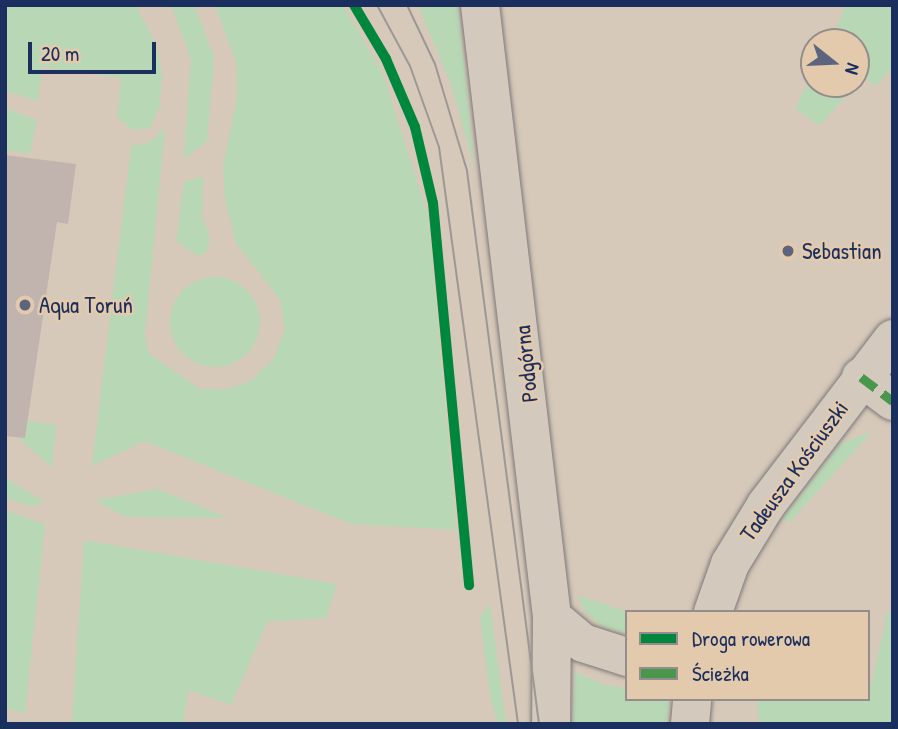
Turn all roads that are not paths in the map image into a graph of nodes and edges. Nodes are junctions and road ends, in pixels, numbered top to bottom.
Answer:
1 (480, 5) edge
2 (893, 339) edge
3 (861, 377) junction
4 (893, 401) edge
5 (714, 610) edge
6 (552, 617) junction
7 (625, 657) edge
8 (692, 701) edge
9 (551, 724) edge
10 (690, 724) edge

1 - 6 main road, Podgórna
2 - 3 main road, Tadeusza Kościuszki
3 - 4 main road
3 - 5 main road, Tadeusza Kościuszki
6 - 7 main road
6 - 9 main road, Podgórna
8 - 10 main road

